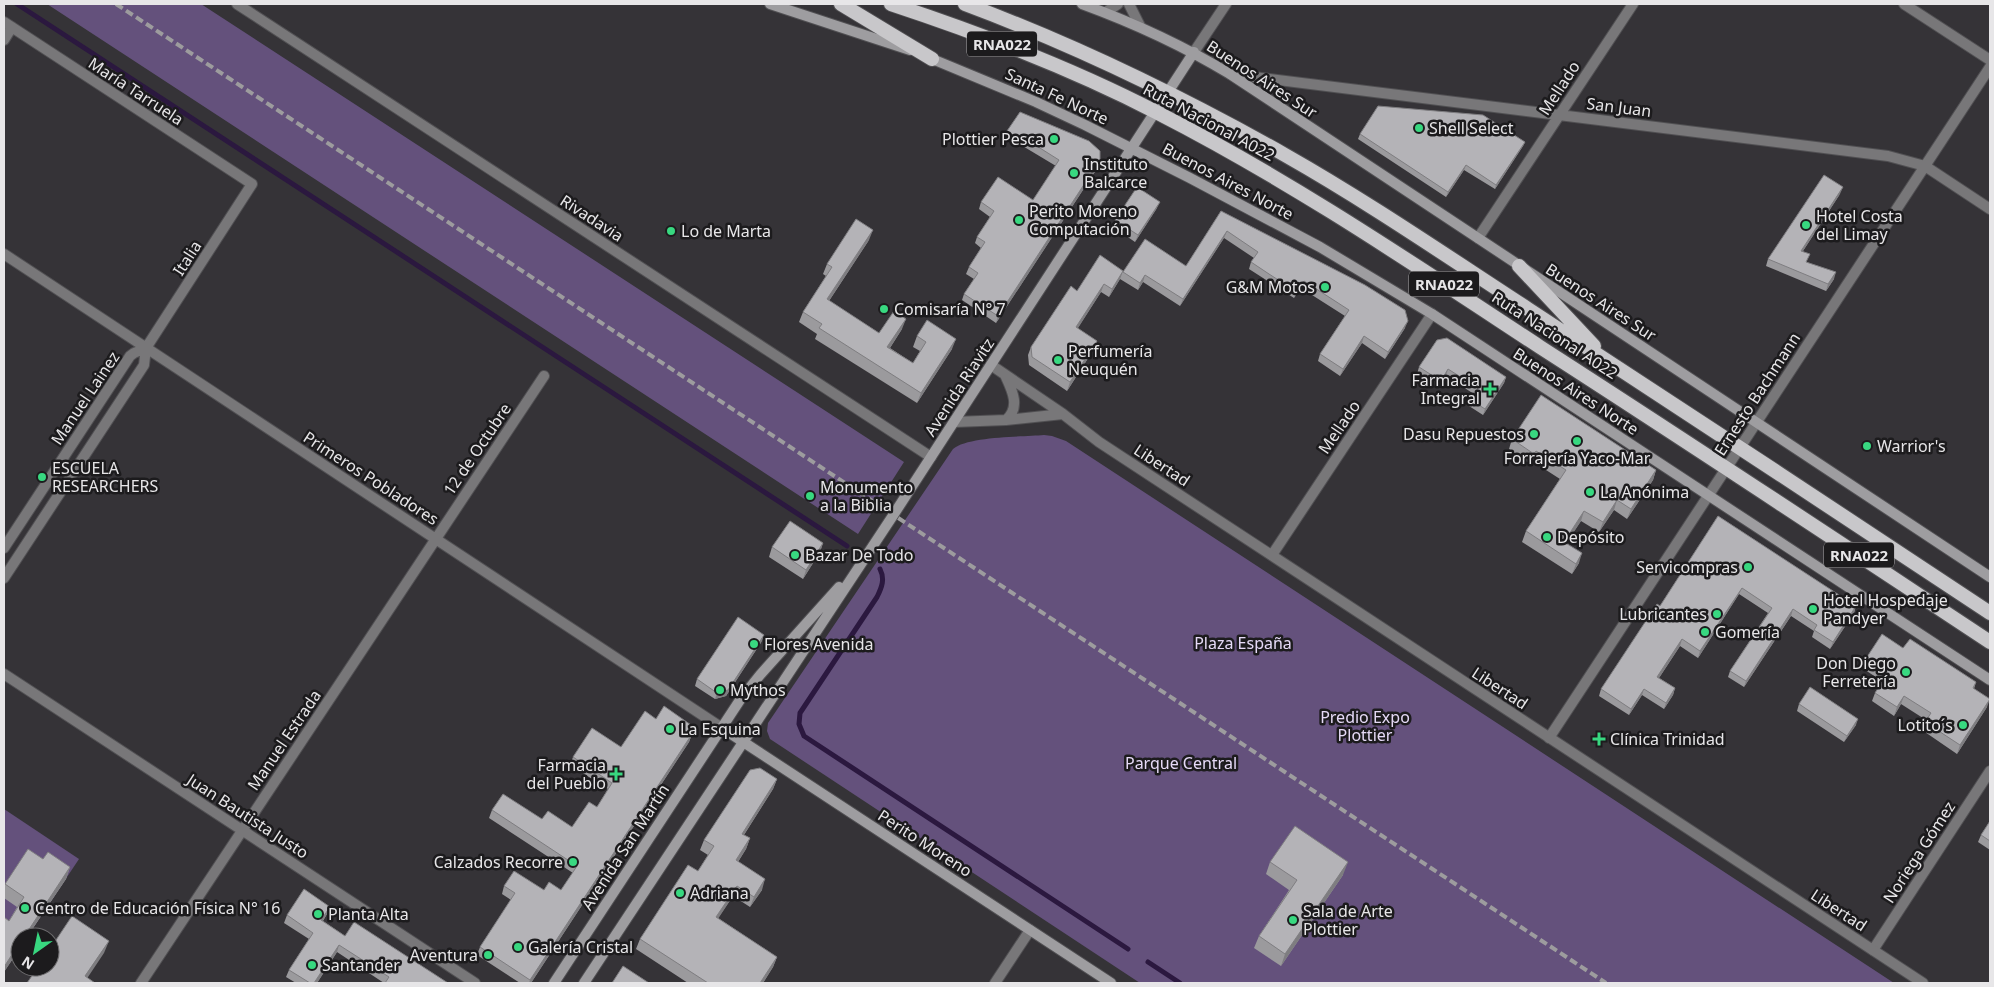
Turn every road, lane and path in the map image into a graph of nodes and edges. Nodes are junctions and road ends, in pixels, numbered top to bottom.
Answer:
1 (237, 4) edge
2 (770, 4) edge
3 (841, 4) edge
4 (891, 4) edge
5 (965, 4) edge
6 (1082, 4) edge
7 (1118, 4) edge
8 (1129, 4) edge
9 (1226, 4) edge
10 (1633, 4) edge
11 (1904, 4) edge
12 (1106, 12) junction
13 (8, 25) edge
14 (1140, 26) junction
15 (4, 40) edge
16 (1194, 52) junction
17 (932, 59) junction
18 (1990, 60) edge
19 (1990, 67) edge
20 (1230, 74) junction
21 (1168, 93) junction
22 (1156, 112) junction
23 (1559, 115) junction
24 (1132, 148) junction
25 (1925, 166) junction
26 (252, 184) joint
27 (1990, 209) edge
28 (1478, 238) junction
29 (4, 254) edge
30 (1520, 266) junction
31 (1432, 314) junction
32 (146, 348) junction
33 (1610, 362) junction
34 (991, 365) junction
35 (1004, 374) junction
36 (544, 376) dead end
37 (1063, 414) junction
38 (1006, 420) junction
39 (954, 422) junction
40 (1757, 422) junction
41 (1740, 448) junction
42 (931, 457) junction
43 (1727, 468) junction
44 (1709, 496) junction
45 (436, 539) junction
46 (4, 548) edge
47 (1272, 556) junction
48 (863, 560) junction
49 (1990, 577) edge
50 (4, 578) edge
51 (1990, 613) edge
52 (1990, 642) edge
53 (4, 674) edge
54 (1990, 680) edge
55 (722, 728) junction
56 (1549, 738) junction
57 (743, 741) junction
58 (1990, 771) edge
59 (242, 831) junction
60 (1030, 930) junction
61 (1873, 950) junction
62 (141, 983) edge
63 (475, 983) edge
64 (554, 983) edge
65 (584, 983) edge
66 (995, 983) edge
67 (1111, 983) edge
68 (1923, 983) edge

1 - 42 street, Rivadavia
2 - 17 main road, Santa Fe Norte
3 - 17 highway
4 - 22 highway, Ruta Nacional A022 / RNA022
5 - 21 highway, Ruta Nacional A022 / RNA022
6 - 12 main road, Buenos Aires Sur
7 - 12 street
8 - 14 street
9 - 16 street, Avenida Riavitz
10 - 23 street, Mellado
11 - 18 street
12 - 14 main road, Buenos Aires Sur
13 - 15 street
13 - 26 street, María Tarruela
14 - 16 main road, Buenos Aires Sur
16 - 20 main road, Buenos Aires Sur
16 - 21 main road, Avenida Riavitz
17 - 24 main road, Santa Fe Norte
19 - 25 street, Ernesto Bachmann
20 - 23 street, San Juan
20 - 28 main road, Buenos Aires Sur
21 - 22 main road, Avenida Riavitz
21 - 33 highway, Ruta Nacional A022 / RNA022
22 - 24 main road, Avenida Riavitz
22 - 43 highway, Ruta Nacional A022 / RNA022
23 - 25 street, San Juan
23 - 28 street, Mellado
24 - 31 main road, Buenos Aires Norte
24 - 34 main road, Avenida Riavitz
25 - 27 street, San Juan
25 - 40 street, Ernesto Bachmann
26 - 32 street, Italia
28 - 30 main road, Buenos Aires Sur
29 - 32 street, Primeros Pobladores
30 - 33 highway
30 - 40 main road, Buenos Aires Sur
31 - 44 main road, Buenos Aires Norte
31 - 47 street, Mellado
32 - 45 street, Primeros Pobladores
32 - 46 street, Manuel Lainez
32 - 50 street, Manuel Lainez
33 - 41 highway, Ruta Nacional A022 / RNA022
34 - 35 street, Libertad
34 - 39 main road, Avenida Riavitz
35 - 37 street, Libertad
35 - 38 street
36 - 45 street, 12 de Octubre
37 - 38 street
37 - 47 street, Libertad
38 - 39 street
39 - 42 main road, Avenida Riavitz
40 - 41 street, Ernesto Bachmann
40 - 49 main road, Buenos Aires Sur
41 - 43 street, Ernesto Bachmann
41 - 51 highway, Ruta Nacional A022 / RNA022
42 - 48 main road, Avenida Riavitz
43 - 44 street, Ernesto Bachmann
43 - 52 highway, Ruta Nacional A022 / RNA022
44 - 54 main road, Buenos Aires Norte
44 - 56 street, Ernesto Bachmann
45 - 55 street, Primeros Pobladores
45 - 59 street, Manuel Estrada
47 - 56 street, Libertad
48 - 55 main road, Avenida Riavitz
48 - 57 main road, Avenida Riavitz
53 - 59 street, Juan Bautista Justo
55 - 57 main road, Perito Moreno
55 - 64 main road, Avenida San Martín
56 - 61 street, Libertad
57 - 60 main road, Perito Moreno
57 - 65 main road
58 - 61 street, Noriega Gómez
59 - 62 street, Manuel Estrada
59 - 63 street, Juan Bautista Justo
60 - 66 street
60 - 67 main road, Perito Moreno
61 - 68 street, Libertad

